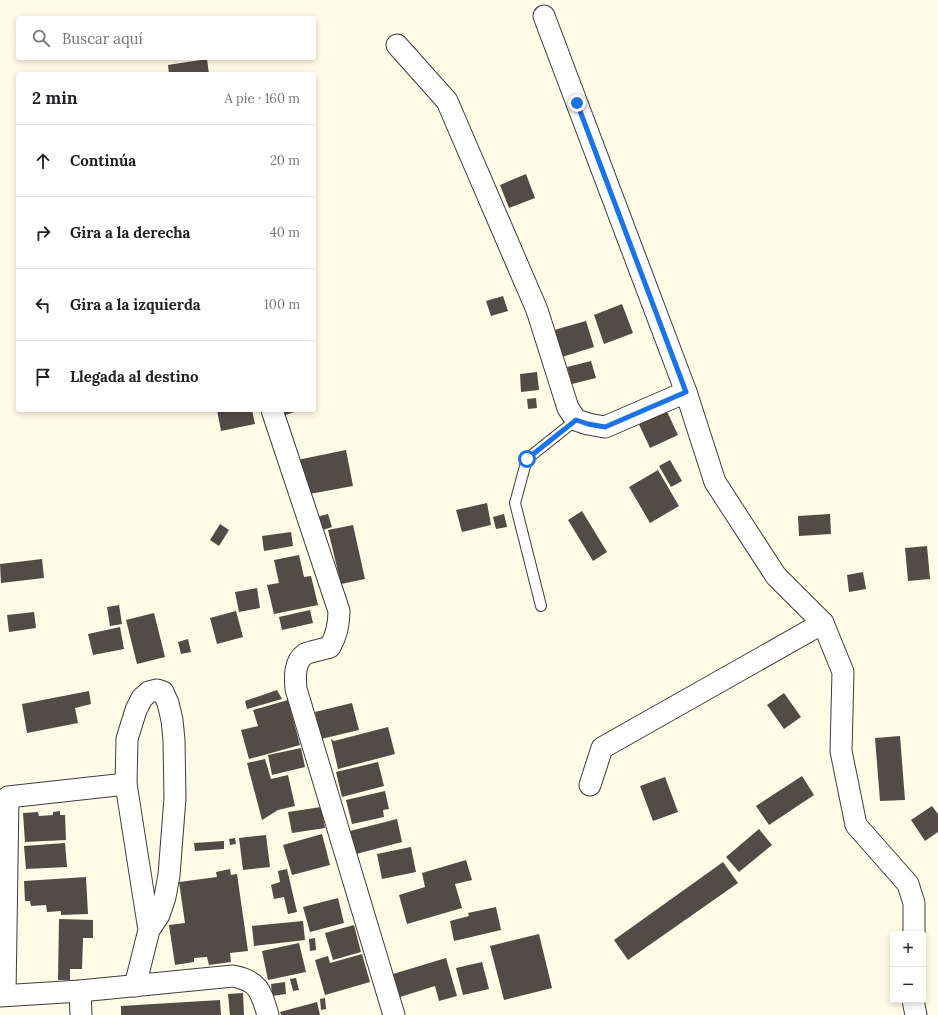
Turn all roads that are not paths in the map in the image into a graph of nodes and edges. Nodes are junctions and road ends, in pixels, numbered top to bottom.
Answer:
1 (544, 16) dead end
2 (397, 45) dead end
3 (686, 392) junction
4 (273, 412) edge
5 (576, 420) junction
6 (541, 606) dead end
7 (822, 623) junction
8 (126, 784) junction
9 (590, 785) dead end
10 (149, 930) junction
11 (914, 931) edge
12 (135, 986) junction
13 (80, 991) junction
14 (3, 995) edge
15 (914, 1003) edge
16 (81, 1015) edge
17 (268, 1015) edge
18 (394, 1015) edge
19 (916, 1015) edge

1 - 3 street
2 - 5 street
3 - 5 street
3 - 7 street
4 - 18 street
5 - 6 lane
7 - 9 street
7 - 11 street
8 - 10 street
8 - 10 street
8 - 14 street
10 - 12 street
12 - 13 street
12 - 17 street
13 - 14 street
13 - 16 street
15 - 19 street

